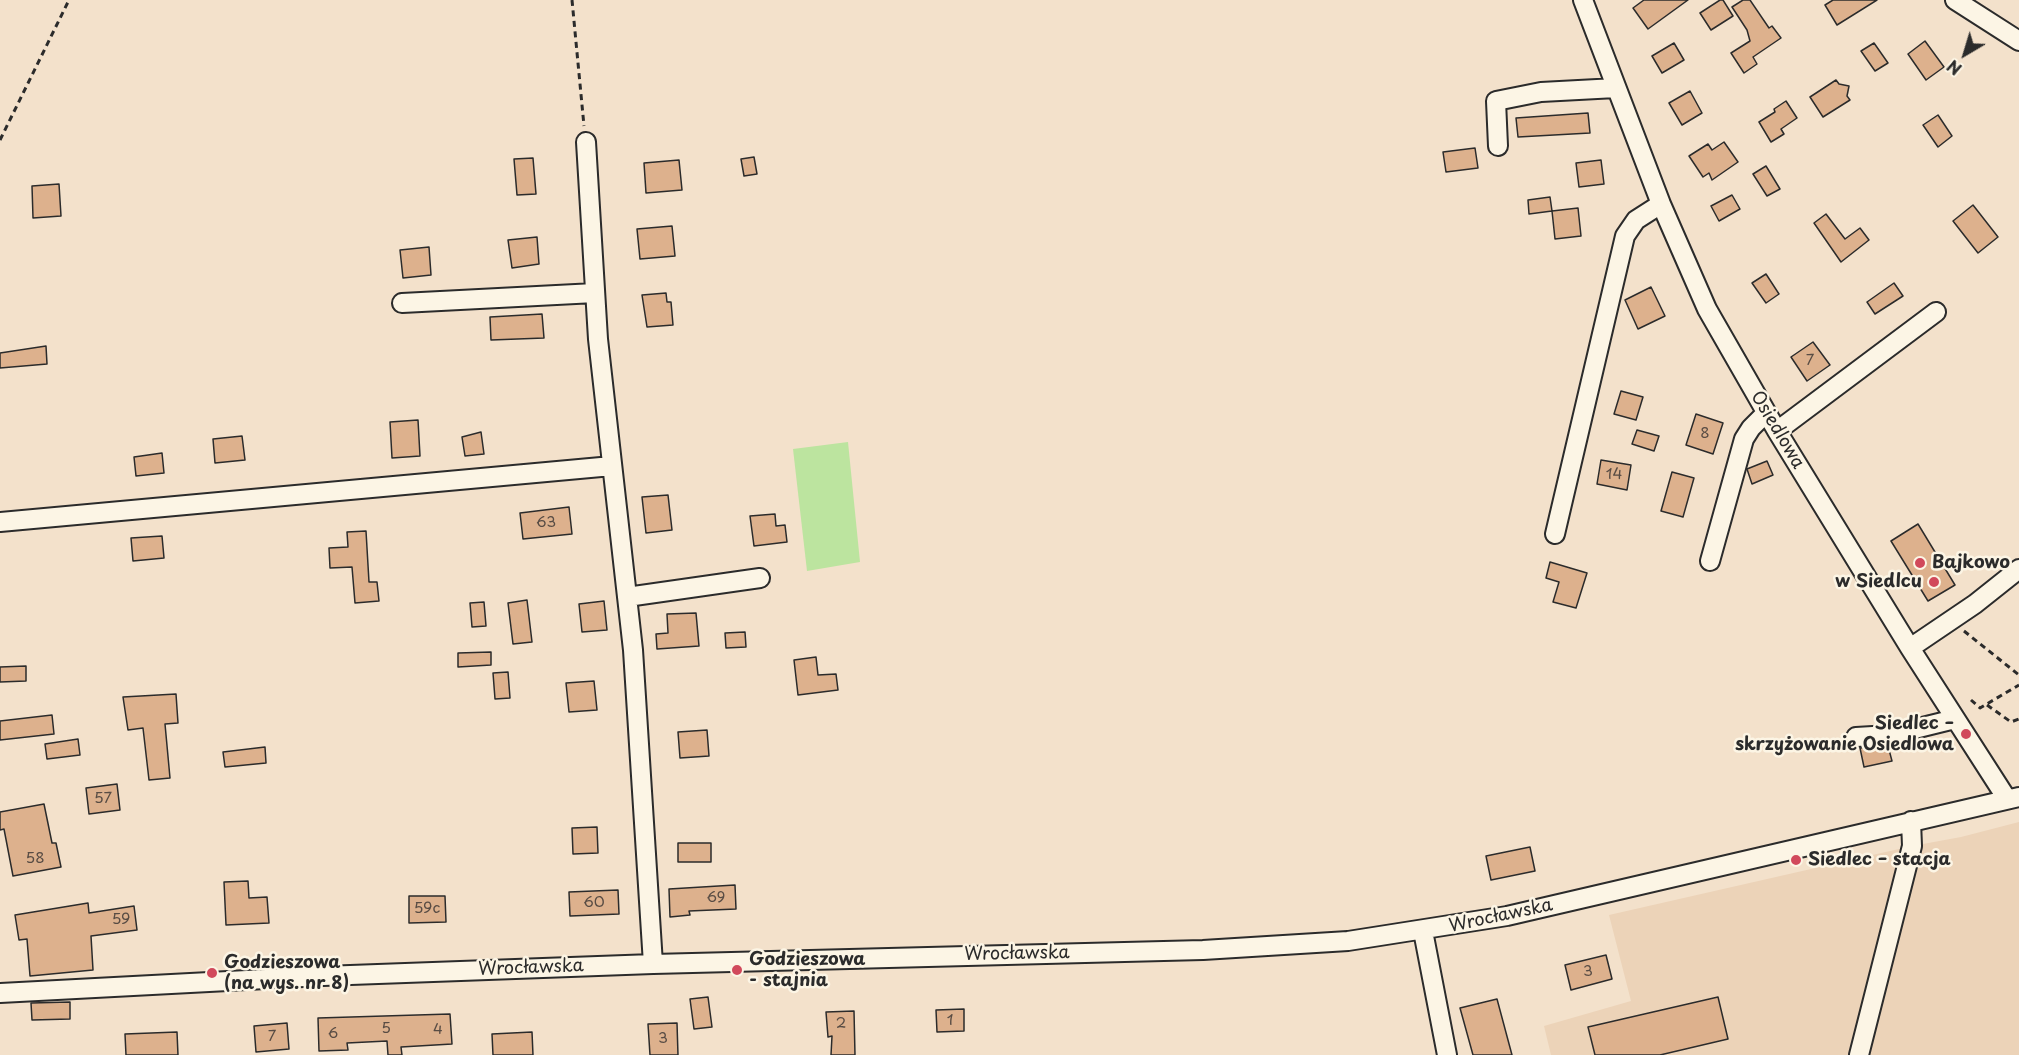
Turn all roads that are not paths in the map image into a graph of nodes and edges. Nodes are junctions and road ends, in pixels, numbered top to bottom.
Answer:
1 (1583, 0) edge
2 (1955, 0) edge
3 (1978, 6) edge
4 (2019, 41) edge
5 (1616, 88) junction
6 (586, 142) road end
7 (1498, 146) dead end
8 (1660, 204) junction
9 (595, 293) junction
10 (402, 303) dead end
11 (1936, 312) dead end
12 (1766, 413) junction
13 (1777, 431) junction
14 (612, 466) junction
15 (0, 522) edge
16 (1555, 534) dead end
17 (1710, 561) dead end
18 (2019, 569) edge
19 (760, 578) dead end
20 (627, 597) junction
21 (1910, 648) junction
22 (1955, 719) junction
23 (1856, 737) dead end
24 (2013, 798) edge
25 (1911, 821) junction
26 (1423, 931) junction
27 (653, 963) junction
28 (0, 993) edge
29 (1447, 1055) edge
30 (1859, 1055) edge

1 - 5 street, Osiedlowa
2 - 3 street
3 - 4 street
5 - 7 street
5 - 8 street, Osiedlowa
6 - 9 street
8 - 12 street, Osiedlowa
8 - 16 street
9 - 10 street
9 - 14 street
11 - 13 street
12 - 13 street, Osiedlowa
12 - 17 street
13 - 21 street, Osiedlowa
14 - 15 street
14 - 20 street
18 - 21 street
19 - 20 street
20 - 27 street
21 - 22 street, Osiedlowa
22 - 23 street
22 - 24 street, Osiedlowa
24 - 25 street, Wrocławska
25 - 26 street, Wrocławska
25 - 30 street
26 - 27 street, Wrocławska
26 - 29 street
27 - 28 street, Wrocławska

